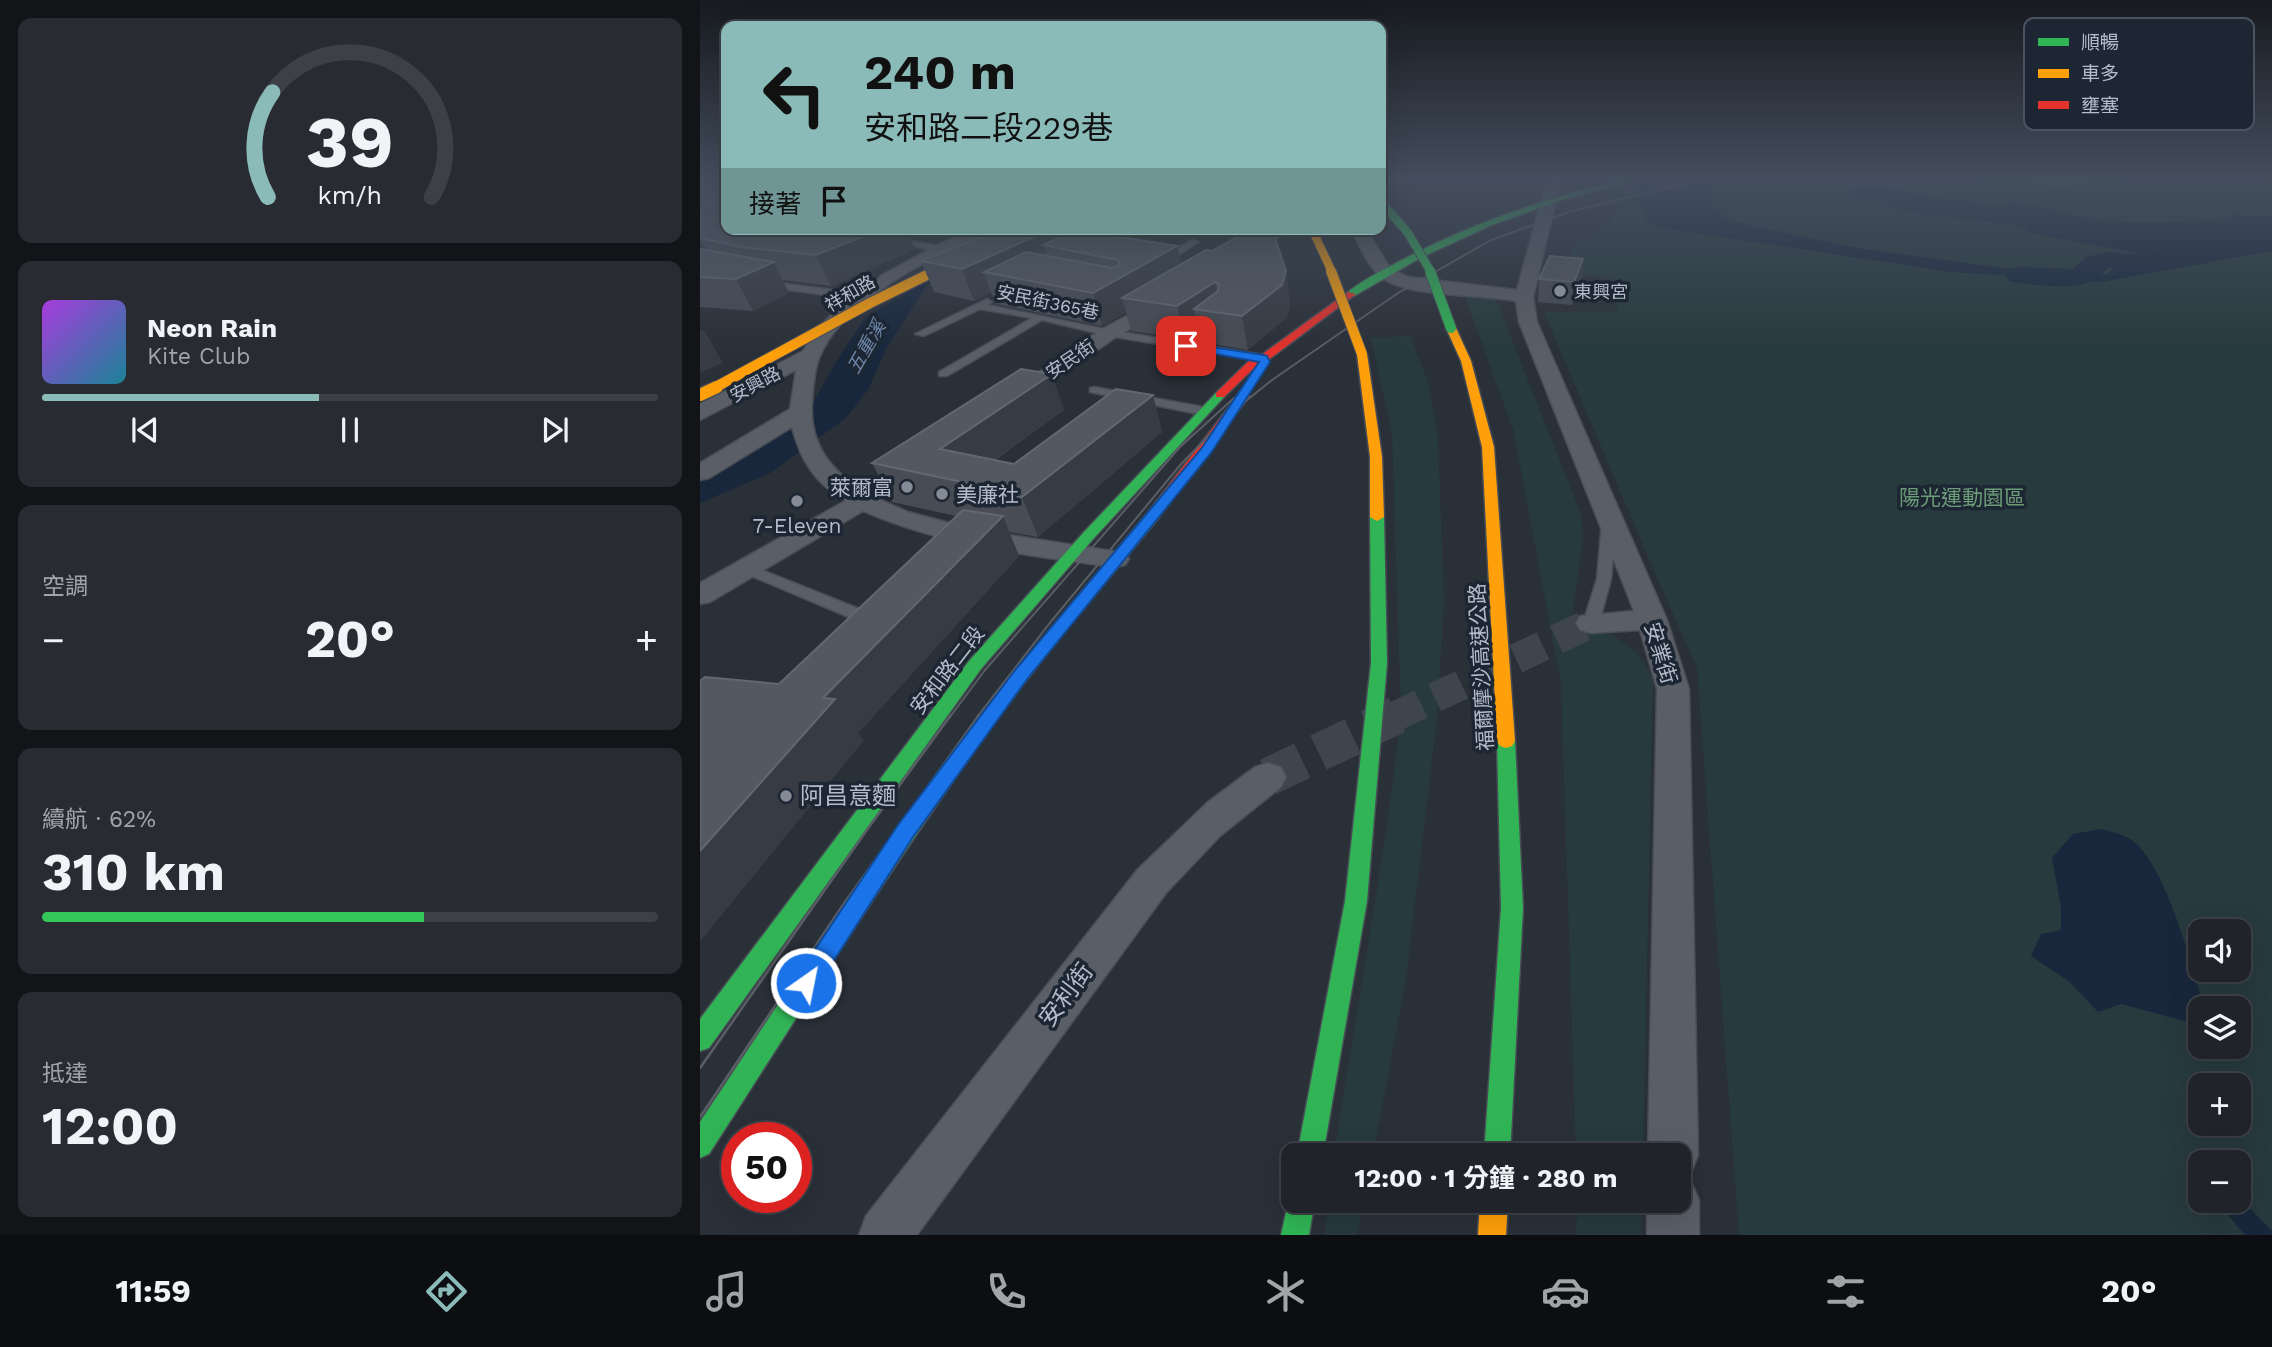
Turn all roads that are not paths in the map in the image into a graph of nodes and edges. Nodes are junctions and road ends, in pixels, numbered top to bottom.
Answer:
1 (888, 237) edge
2 (972, 237) edge
3 (1009, 237) edge
4 (1036, 237) edge
5 (1266, 237) edge
6 (1315, 237) edge
7 (1363, 237) edge
8 (1410, 237) edge
9 (1459, 237) edge
10 (1538, 237) edge
11 (1195, 242) dead end
12 (942, 249) junction
13 (1166, 269) edge
14 (1217, 269) edge
15 (1386, 274) junction
16 (755, 282) edge
17 (1181, 291) edge
18 (1002, 295) edge
19 (863, 297) junction
20 (1524, 297) junction
21 (978, 306) junction
22 (1041, 317) junction
23 (1110, 333) junction
24 (1203, 333) edge
25 (920, 334) dead end
26 (1186, 346) junction
27 (810, 355) junction
28 (1264, 358) junction
29 (943, 374) dead end
30 (700, 383) edge
31 (1094, 390) dead end
32 (700, 395) edge
33 (998, 407) edge
34 (1203, 411) junction
35 (700, 413) edge
36 (800, 416) junction
37 (934, 452) edge
38 (700, 473) edge
39 (863, 501) junction
40 (1609, 519) junction
41 (1073, 553) junction
42 (1115, 559) junction
43 (747, 569) junction
44 (700, 595) edge
45 (1652, 620) junction
46 (1591, 623) joint
47 (886, 627) edge
48 (1268, 776) tunnel mouth
49 (700, 998) edge
50 (729, 1000) junction
51 (793, 1004) junction
52 (700, 1039) edge
53 (1312, 1143) edge
54 (1498, 1143) edge
55 (1673, 1143) edge
56 (700, 1145) edge
57 (1299, 1213) edge
58 (1493, 1213) edge
59 (1673, 1213) edge
60 (885, 1235) edge
61 (1295, 1235) edge
62 (1492, 1235) edge
63 (1673, 1235) edge

1 - 12 lane
2 - 12 street, 安興路
3 - 30 main road, 祥和路
4 - 32 main road, 祥和路, bridge
5 - 14 street
6 - 53 main road, bridge
7 - 15 street
8 - 54 main road, 福爾摩沙高速公路, bridge
9 - 15 main road, 安和路二段
10 - 20 street, 安業街
11 - 13 lane
12 - 19 street, 安興路
15 - 20 street
15 - 28 main road, 安和路二段
16 - 19 lane
17 - 23 street, 安民街
18 - 21 lane
19 - 27 street, 安興路
20 - 40 street, 安業街
21 - 22 lane, 安民街365巷
21 - 25 lane
22 - 23 lane, 安民街365巷
22 - 29 lane
23 - 26 lane, 安民街365巷
23 - 33 street, 安民街
24 - 26 lane
26 - 28 lane, 安民街365巷
27 - 35 street, 安興路
27 - 36 street, 安興路
28 - 34 main road, 安和路二段
28 - 42 main road, 安和路二段
31 - 34 lane
34 - 41 main road, 安和路二段
36 - 38 street
36 - 39 street
37 - 39 street
39 - 41 street
39 - 43 street
40 - 45 street, 安業街
40 - 46 lane
41 - 42 street
41 - 50 main road, 安和路二段
42 - 51 main road, 安和路二段
43 - 44 street
43 - 47 lane
45 - 46 street
45 - 55 street, 安業街
48 - 60 street, 安利街
49 - 50 lane
50 - 51 lane
50 - 52 main road, 安和路二段
51 - 56 main road, 安和路二段
57 - 61 main road
58 - 62 main road
59 - 63 street

